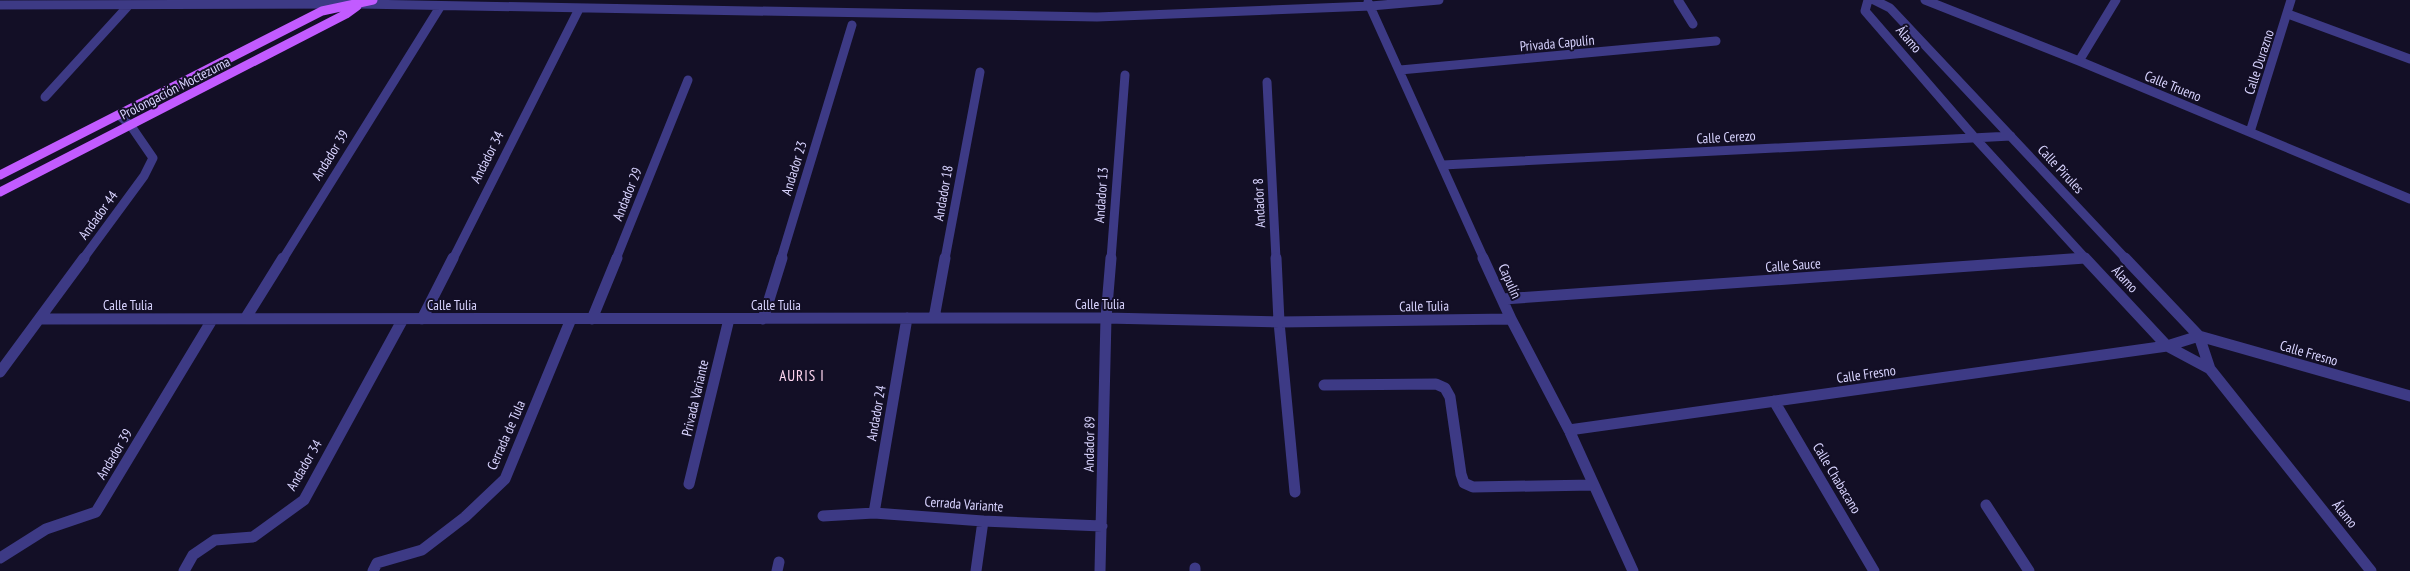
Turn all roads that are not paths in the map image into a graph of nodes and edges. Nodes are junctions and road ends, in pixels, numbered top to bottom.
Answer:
1 (373, 0) edge
2 (1252, 0) edge
3 (1439, 0) edge
4 (1678, 0) edge
5 (1868, 0) edge
6 (1874, 0) edge
7 (1925, 0) edge
8 (2116, 0) edge
9 (2291, 0) edge
10 (96, 2) edge
11 (216, 2) edge
12 (271, 2) edge
13 (361, 2) edge
14 (1369, 3) edge
15 (0, 5) edge
16 (129, 5) junction
17 (440, 7) junction
18 (580, 9) junction
19 (1256, 9) junction
20 (2288, 14) junction
21 (1693, 24) dead end
22 (852, 25) dead end
23 (1716, 41) dead end
24 (2410, 59) edge
25 (2079, 61) junction
26 (1400, 70) junction
27 (980, 72) dead end
28 (1125, 75) dead end
29 (688, 80) dead end
30 (1267, 82) dead end
31 (44, 98) dead end
32 (119, 115) junction
33 (131, 126) junction
34 (2250, 132) junction
35 (2011, 136) junction
36 (1975, 138) junction
37 (1443, 165) junction
38 (0, 175) edge
39 (0, 192) edge
40 (2410, 199) edge
41 (2085, 258) junction
42 (1503, 299) junction
43 (907, 318) junction
44 (934, 318) junction
45 (1106, 318) junction
46 (1511, 318) junction
47 (41, 319) junction
48 (244, 319) junction
49 (403, 319) junction
50 (422, 319) junction
51 (571, 319) junction
52 (592, 319) junction
53 (729, 319) junction
54 (764, 319) junction
55 (212, 320) junction
56 (1279, 322) junction
57 (2200, 336) junction
58 (2167, 346) junction
59 (2210, 369) junction
60 (0, 372) edge
61 (1324, 385) dead end
62 (2410, 396) edge
63 (1774, 401) junction
64 (1569, 430) junction
65 (689, 484) dead end
66 (1594, 485) junction
67 (1295, 492) dead end
68 (1986, 505) dead end
69 (874, 513) junction
70 (823, 516) dead end
71 (984, 521) junction
72 (1102, 526) junction
73 (0, 558) edge
74 (184, 571) edge
75 (373, 571) edge
76 (976, 571) edge
77 (1100, 571) edge
78 (1633, 571) edge
79 (1874, 571) edge
80 (2029, 571) edge
81 (2371, 571) edge

1 - 13 main road
2 - 19 street
3 - 14 street
4 - 21 street
5 - 36 street, Álamo
6 - 35 street, Calle Pirules
7 - 25 street, Calle Trueno
8 - 25 street
9 - 20 street, Calle Durazno
10 - 15 street
10 - 16 street
11 - 12 street
11 - 16 street
12 - 13 street
13 - 17 street
13 - 32 main road, Prolongación Moctezuma
13 - 33 main road, Prolongación Moctezuma
14 - 19 street
14 - 26 street, Capulín
16 - 31 street
17 - 18 street
17 - 48 street, Andador 39
18 - 19 street
18 - 50 street, Andador 34
20 - 24 street
20 - 34 street, Calle Durazno
22 - 54 street, Andador 23
23 - 26 street, Privada Capulín
25 - 34 street, Calle Trueno
26 - 37 street, Capulín
27 - 44 street, Andador 18
28 - 45 street, Andador 13
29 - 52 street, Andador 29
30 - 56 street, Andador 8
32 - 33 street
32 - 38 main road, Prolongación Moctezuma
33 - 39 main road, Prolongación Moctezuma
33 - 47 street, Andador 44
34 - 40 street, Calle Trueno
35 - 36 street, Calle Cerezo
35 - 57 street, Calle Pirules
36 - 37 street, Calle Cerezo
36 - 41 street, Álamo
37 - 42 street, Capulín
41 - 42 street, Calle Sauce
41 - 58 street, Álamo
42 - 46 street, Capulín
43 - 44 street, Calle Tulia
43 - 54 street, Calle Tulia
43 - 69 street, Andador 24
44 - 45 street, Calle Tulia
45 - 56 street, Calle Tulia
45 - 72 street, Andador 89
46 - 56 street, Calle Tulia
46 - 64 street, Capulín
47 - 55 street, Calle Tulia
47 - 60 street
48 - 49 street, Calle Tulia
48 - 55 street, Calle Tulia
49 - 50 street, Calle Tulia
49 - 74 street, Andador 34
50 - 51 street, Calle Tulia
51 - 52 street, Calle Tulia
51 - 75 street, Cerrada de Tula
52 - 53 street, Calle Tulia
53 - 54 street, Calle Tulia
53 - 65 street, Privada Variante
55 - 73 street, Andador 39
56 - 67 street, Andador 8
57 - 58 street, Calle Fresno
57 - 59 street, Calle Pirules
57 - 62 street, Calle Fresno
58 - 59 street, Álamo
58 - 63 street, Calle Fresno
59 - 81 street, Álamo
61 - 66 street
63 - 64 street, Calle Fresno
63 - 79 street, Calle Chabacano
64 - 66 street, Capulín
66 - 78 street, Capulín
68 - 80 street
69 - 70 street, Cerrada Variante
69 - 71 street, Cerrada Variante
71 - 72 street, Cerrada Variante
71 - 76 street
72 - 77 street, Andador 89

